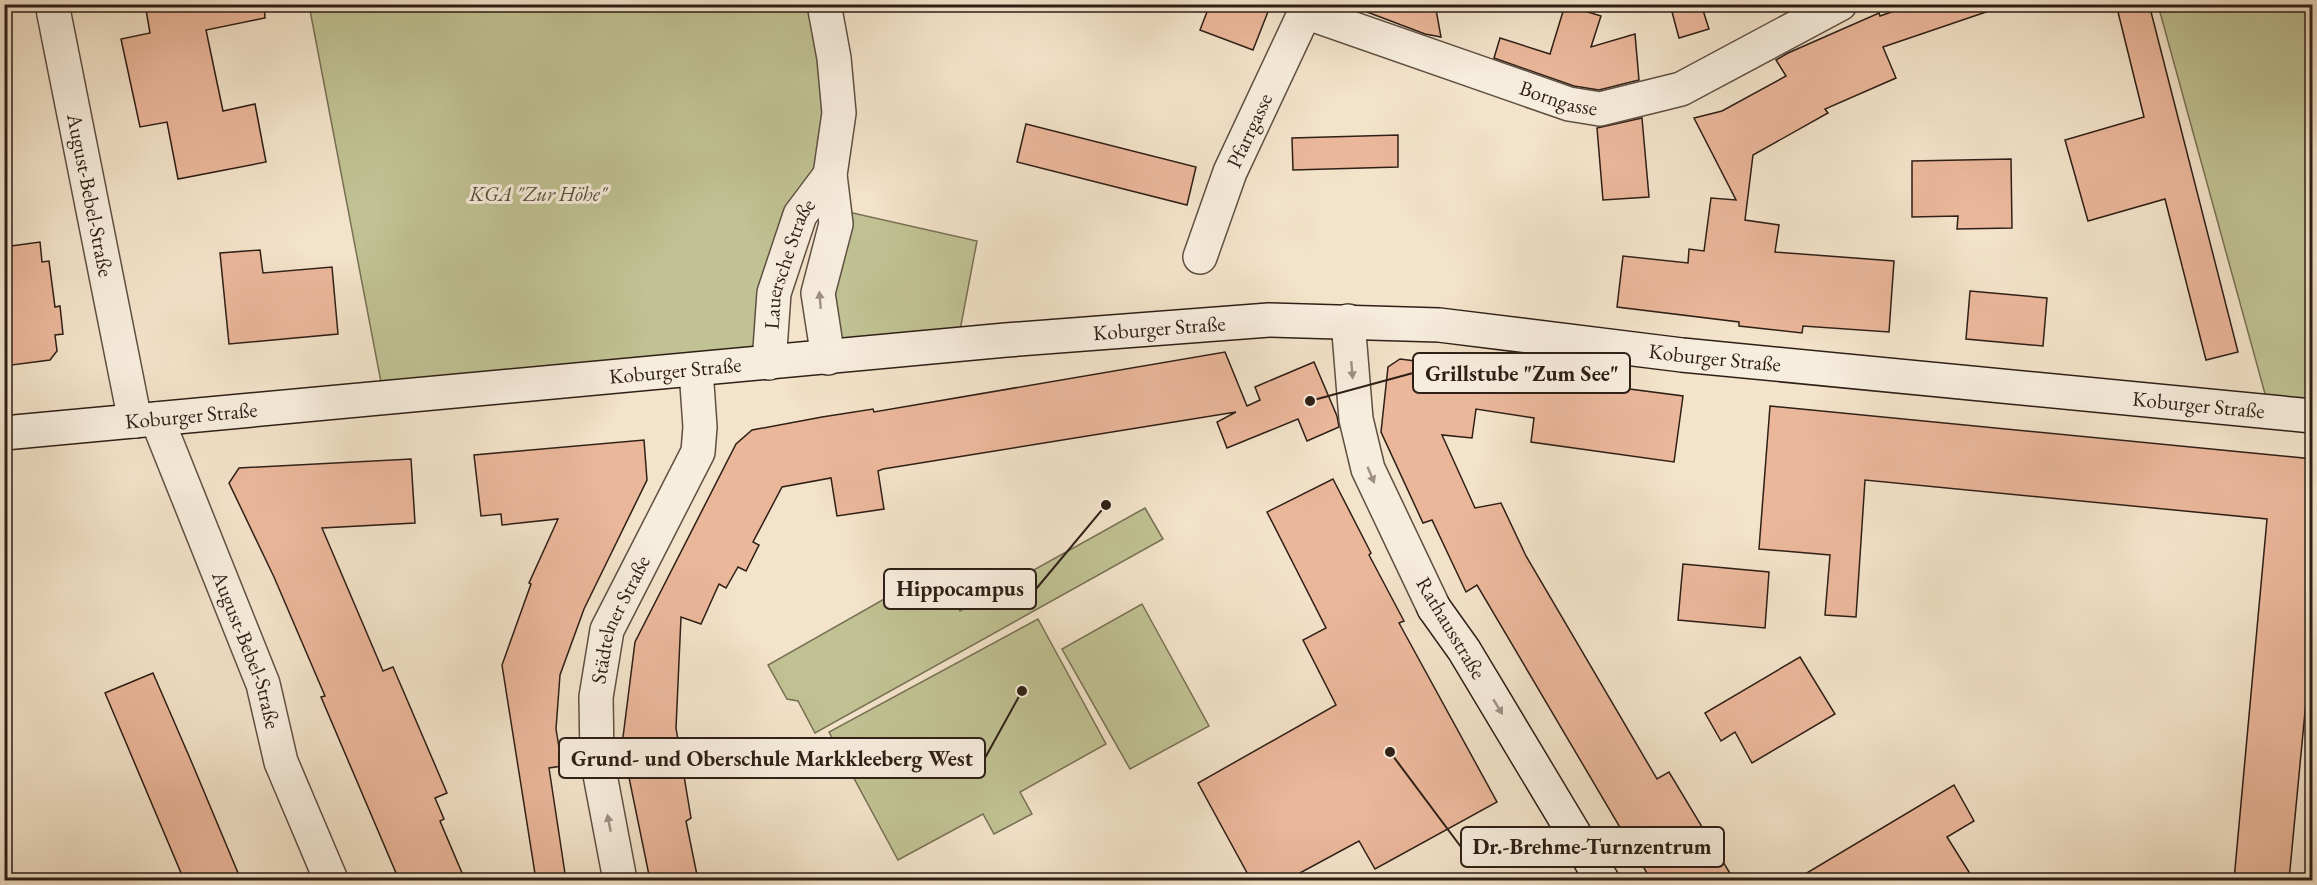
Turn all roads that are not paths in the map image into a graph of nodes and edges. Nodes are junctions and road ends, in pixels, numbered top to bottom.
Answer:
1 (52, 4) edge
2 (824, 4) edge
3 (1840, 4) edge
4 (1305, 8) edge
5 (830, 175) junction
6 (1200, 257) dead end
7 (1348, 321) junction
8 (828, 358) junction
9 (769, 363) junction
10 (696, 370) junction
11 (2313, 416) edge
12 (146, 420) junction
13 (4, 433) edge
14 (331, 880) edge
15 (620, 880) edge
16 (1602, 880) edge

1 - 12 street, August-Bebel-Straße
2 - 5 street, Lauersche Straße
3 - 4 street, Borngasse
4 - 6 street, Pfarrgasse
8 -> 5 street, Lauersche Straße
5 - 9 street, Lauersche Straße
7 - 8 street, Koburger Straße
7 - 11 street, Koburger Straße
7 -> 16 street, Rathausstraße
8 - 9 street, Koburger Straße
9 - 10 street, Koburger Straße
10 - 12 street, Koburger Straße
15 -> 10 street, Städtelner Straße
12 - 13 street, Koburger Straße
12 - 14 street, August-Bebel-Straße

